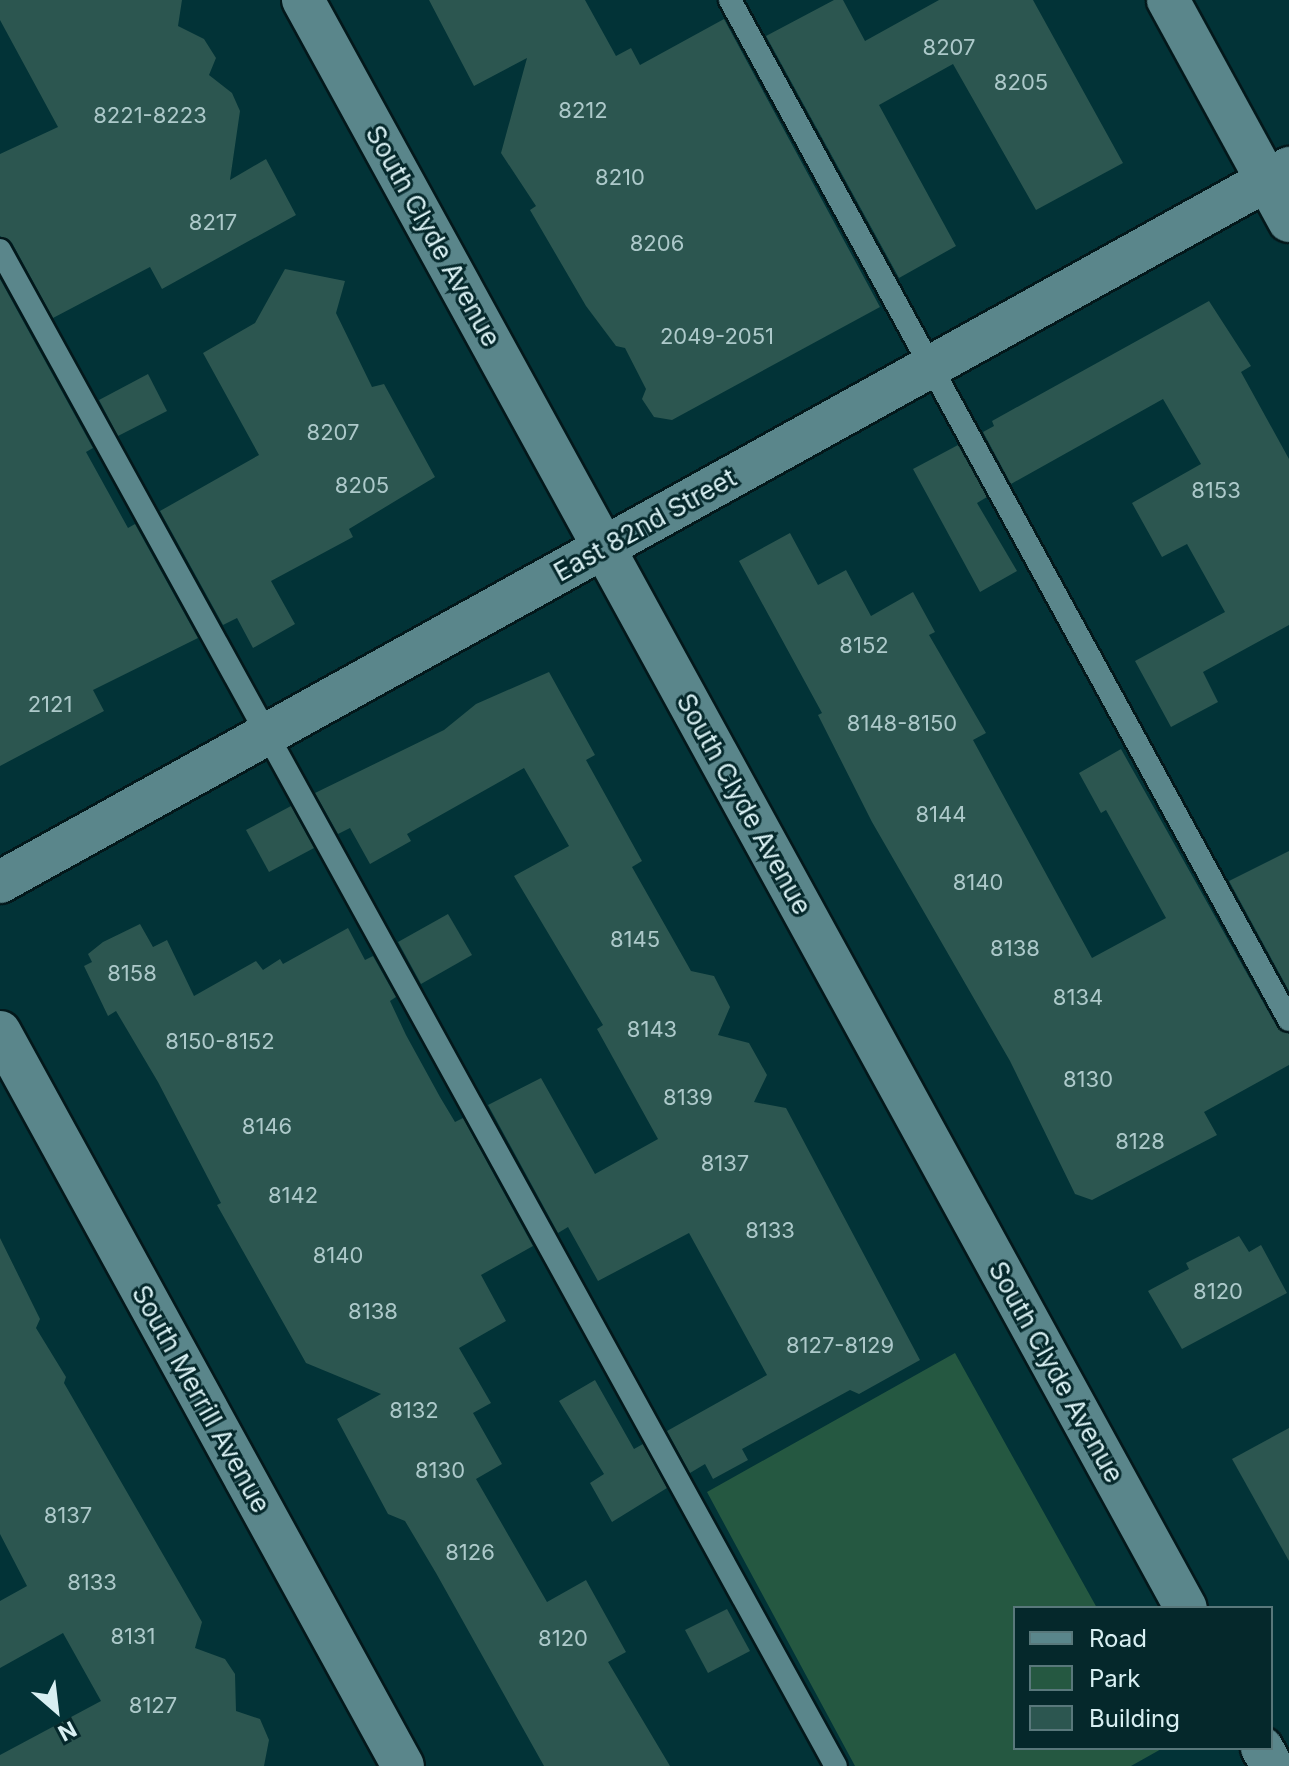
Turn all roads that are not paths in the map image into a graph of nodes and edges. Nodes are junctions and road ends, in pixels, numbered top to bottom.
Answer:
1 (303, 0) edge
2 (730, 0) edge
3 (1168, 0) edge
4 (1278, 174) edge
5 (1289, 221) edge
6 (0, 250) edge
7 (931, 366) junction
8 (604, 548) junction
9 (267, 735) junction
10 (0, 882) edge
11 (1289, 1020) edge
12 (0, 1032) edge
13 (1185, 1606) edge
14 (403, 1766) edge
15 (836, 1766) edge

1 - 8 street, South Clyde Avenue
2 - 7 lane
3 - 4 street
4 - 5 street
4 - 7 street, East 82nd Street
6 - 9 lane
7 - 8 street, East 82nd Street
7 - 11 lane
8 - 9 street, East 82nd Street
8 - 13 street, South Clyde Avenue
9 - 10 street, East 82nd Street
9 - 15 lane
12 - 14 street, South Merrill Avenue

